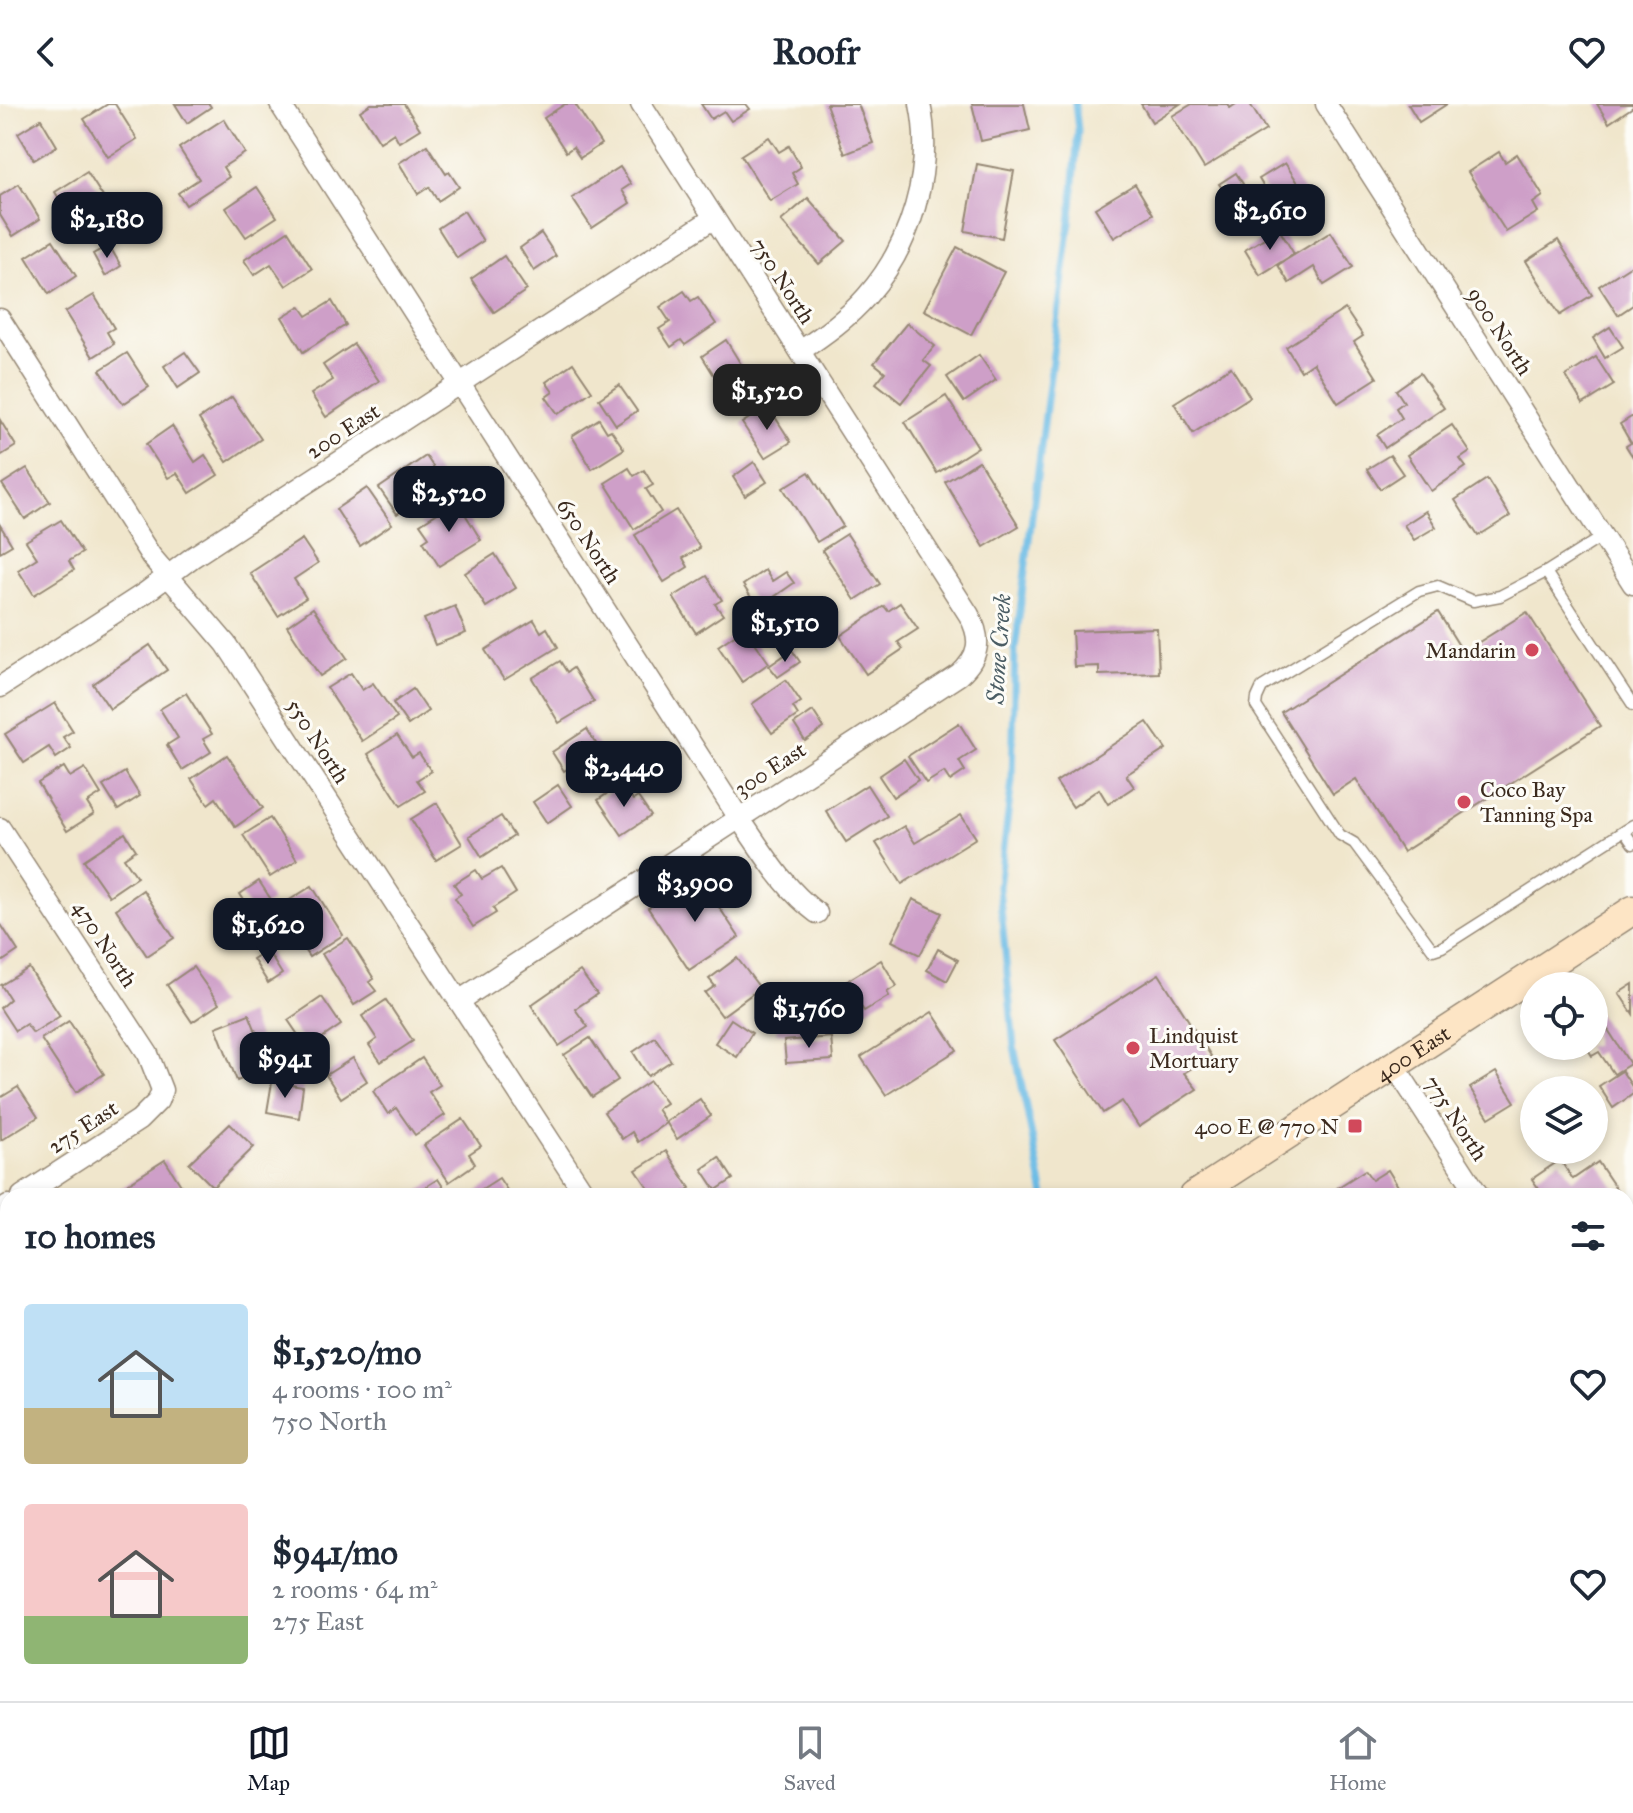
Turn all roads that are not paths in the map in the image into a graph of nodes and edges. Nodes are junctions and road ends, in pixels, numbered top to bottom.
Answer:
1 (280, 104) edge
2 (641, 104) edge
3 (920, 104) edge
4 (1326, 104) edge
5 (714, 218) junction
6 (0, 319) edge
7 (800, 351) junction
8 (459, 383) junction
9 (1603, 536) junction
10 (1546, 572) junction
11 (1630, 574) edge
12 (167, 577) junction
13 (978, 648) joint
14 (0, 687) edge
15 (1633, 705) edge
16 (739, 818) junction
17 (0, 828) edge
18 (1629, 828) edge
19 (1633, 844) edge
20 (1633, 910) edge
21 (817, 913) dead end
22 (459, 1001) junction
23 (1394, 1065) junction
24 (162, 1090) joint
25 (34, 1188) edge
26 (581, 1188) edge
27 (1205, 1188) edge
28 (1474, 1188) edge

1 - 8 street, 650 North
2 - 5 street, 750 North
3 - 7 street
4 - 9 street, 900 North
5 - 7 street, 750 North
5 - 8 street, 200 East
6 - 12 street, 550 North
7 - 13 street, 750 North
8 - 12 street, 200 East
8 - 16 street, 650 North
9 - 10 lane
9 - 11 street, 900 North
10 - 15 lane
10 - 18 lane
12 - 14 street, 200 East
12 - 22 street, 550 North
13 - 16 street, 300 East
16 - 21 street, 650 North
16 - 22 street, 300 East
17 - 24 street, 470 North
18 - 19 lane
20 - 23 main road, 400 East
22 - 26 street, 550 North
23 - 27 main road, 400 East
23 - 28 street, 775 North
24 - 25 street, 275 East

